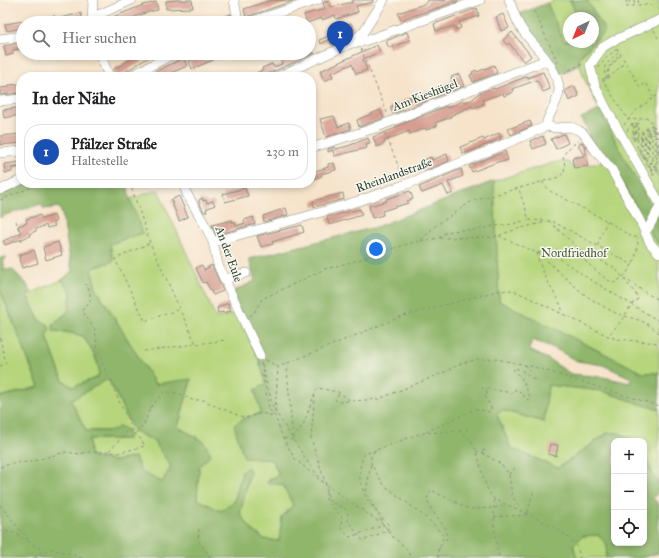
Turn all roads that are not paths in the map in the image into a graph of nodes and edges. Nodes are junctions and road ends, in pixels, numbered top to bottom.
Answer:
1 (93, 0) edge
2 (132, 0) edge
3 (234, 0) edge
4 (318, 0) edge
5 (384, 0) edge
6 (480, 0) edge
7 (509, 0) edge
8 (237, 15) dead end
9 (92, 16) edge
10 (97, 16) edge
11 (269, 16) edge
12 (655, 22) edge
13 (16, 37) edge
14 (0, 39) edge
15 (352, 42) junction
16 (316, 59) edge
17 (103, 60) edge
18 (162, 60) edge
19 (313, 60) edge
20 (546, 60) junction
21 (107, 72) edge
22 (139, 72) edge
23 (288, 72) edge
24 (16, 99) edge
25 (0, 101) edge
26 (547, 126) junction
27 (316, 146) edge
28 (16, 151) edge
29 (0, 153) edge
30 (16, 182) edge
31 (185, 188) edge
32 (0, 190) edge
33 (659, 207) edge
34 (644, 232) junction
35 (213, 242) junction
36 (659, 253) edge
37 (246, 273) dead end
38 (224, 279) junction
39 (260, 356) road end

1 - 9 street
2 - 10 street
3 - 8 street
4 - 11 street
5 - 15 street
6 - 15 street
7 - 20 street
12 - 33 street
13 - 14 street
15 - 16 street
17 - 21 street
18 - 22 street
19 - 23 street
20 - 26 street
20 - 27 street, Am Kieshügel
24 - 25 street
26 - 34 street
26 - 35 street, Rheinlandstraße
28 - 29 street
30 - 32 street
31 - 35 street, An der Eule
33 - 34 street
34 - 36 street
35 - 38 street, An der Eule
37 - 38 street
38 - 39 street, An der Eule

